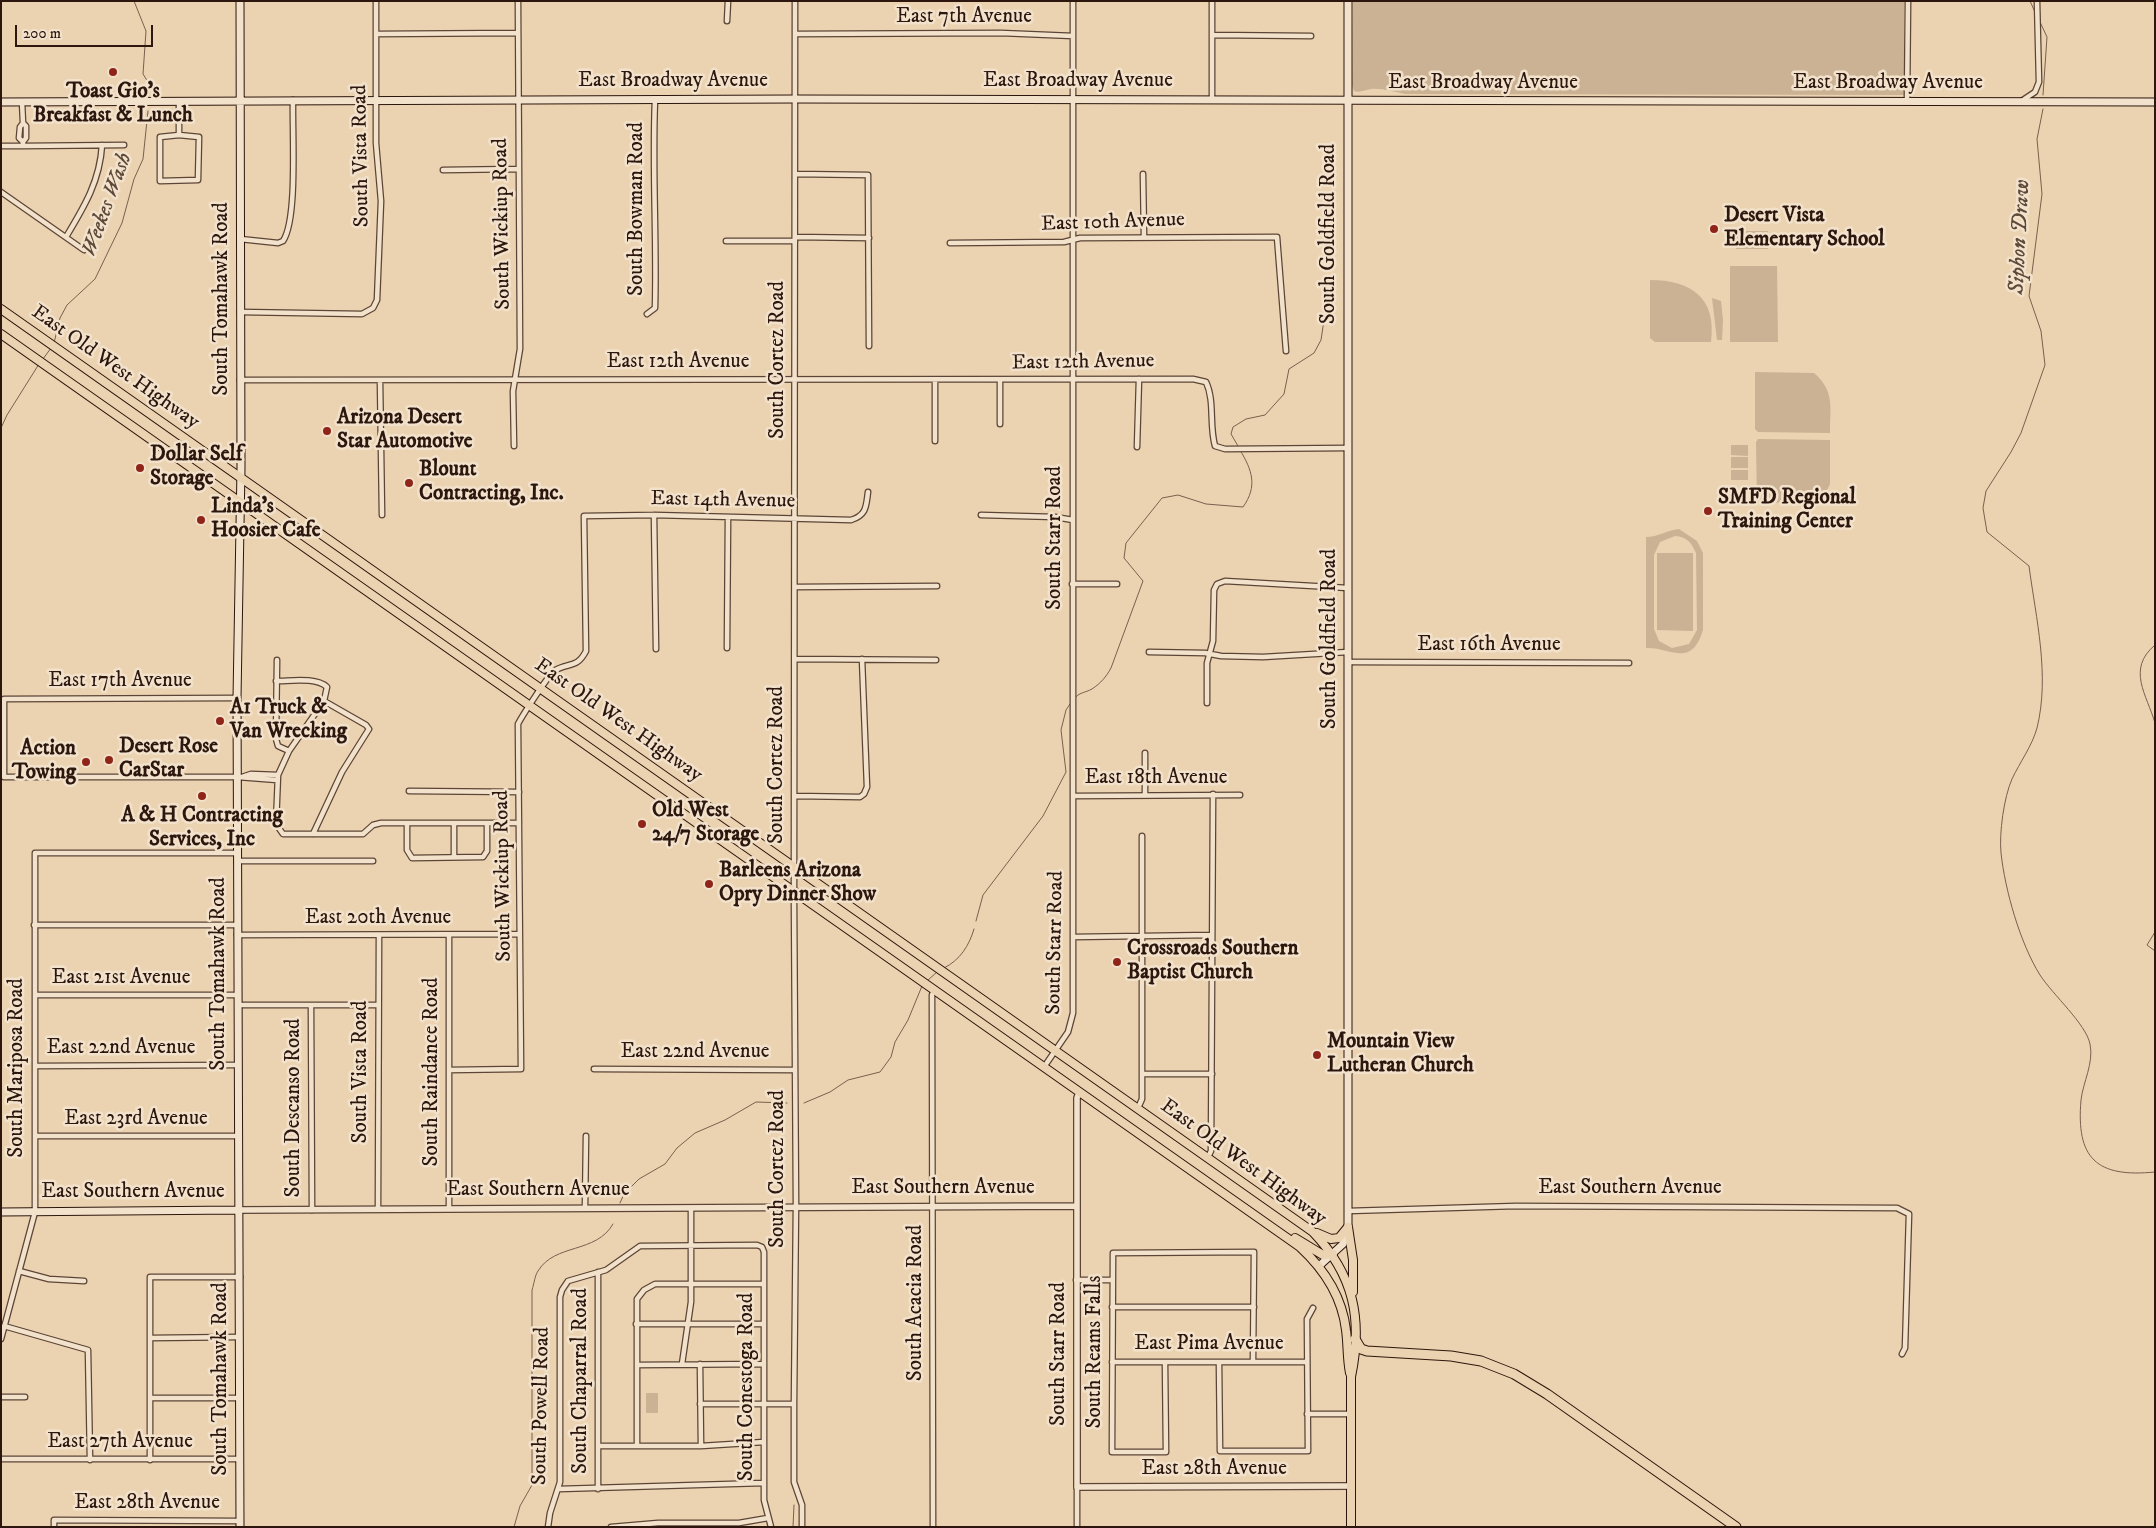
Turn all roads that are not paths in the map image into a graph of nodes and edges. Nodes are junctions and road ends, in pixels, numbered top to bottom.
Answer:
1 (240, 1) edge
2 (376, 1) edge
3 (518, 1) edge
4 (728, 1) edge
5 (795, 1) edge
6 (1073, 1) edge
7 (1212, 1) edge
8 (1348, 1) edge
9 (1908, 1) edge
10 (2037, 1) edge
11 (727, 21) dead end
12 (518, 33) junction
13 (376, 34) junction
14 (795, 34) junction
15 (1212, 35) junction
16 (1073, 36) junction
17 (1312, 36) dead end
18 (517, 99) junction
19 (795, 99) junction
20 (1073, 99) junction
21 (1212, 99) junction
22 (293, 100) junction
23 (376, 100) junction
24 (655, 100) junction
25 (1348, 100) junction
26 (1, 102) edge
27 (22, 102) junction
28 (179, 102) junction
29 (241, 102) junction
30 (1907, 102) junction
31 (2021, 102) junction
32 (2155, 102) edge
33 (179, 136) junction
34 (23, 144) junction
35 (102, 145) junction
36 (124, 145) dead end
37 (1, 146) edge
38 (518, 169) junction
39 (443, 170) dead end
40 (795, 174) junction
41 (1143, 174) dead end
42 (1, 192) edge
43 (66, 237) junction
44 (1144, 237) junction
45 (869, 238) junction
46 (240, 239) junction
47 (795, 239) junction
48 (1073, 240) junction
49 (726, 241) dead end
50 (950, 244) dead end
51 (84, 250) dead end
52 (1, 309) edge
53 (240, 312) junction
54 (647, 314) dead end
55 (1, 334) edge
56 (869, 346) dead end
57 (1286, 351) dead end
58 (795, 379) junction
59 (1139, 379) junction
60 (240, 380) junction
61 (380, 380) junction
62 (515, 380) junction
63 (1000, 380) junction
64 (1073, 380) junction
65 (935, 381) junction
66 (1000, 424) dead end
67 (935, 440) dead end
68 (514, 446) dead end
69 (1137, 447) dead end
70 (1348, 448) junction
71 (241, 478) junction
72 (868, 492) dead end
73 (240, 502) junction
74 (382, 515) dead end
75 (654, 515) junction
76 (981, 515) dead end
77 (728, 517) junction
78 (795, 519) junction
79 (1073, 520) junction
80 (1072, 584) junction
81 (1117, 584) dead end
82 (937, 586) dead end
83 (795, 587) junction
84 (1348, 588) junction
85 (727, 648) dead end
86 (656, 649) dead end
87 (1148, 652) dead end
88 (1348, 652) junction
89 (1210, 654) junction
90 (795, 659) junction
91 (862, 659) junction
92 (276, 660) dead end
93 (936, 660) dead end
94 (1348, 662) junction
95 (1629, 663) dead end
96 (276, 681) junction
97 (542, 689) junction
98 (237, 698) junction
99 (324, 701) junction
100 (1207, 702) dead end
101 (530, 705) junction
102 (288, 750) junction
103 (1145, 753) dead end
104 (238, 778) junction
105 (277, 778) junction
106 (409, 791) dead end
107 (519, 792) junction
108 (1213, 794) junction
109 (1145, 795) junction
110 (1240, 795) dead end
111 (795, 796) junction
112 (1073, 796) junction
113 (407, 823) junction
114 (454, 823) junction
115 (487, 823) junction
116 (519, 823) junction
117 (313, 834) junction
118 (1142, 836) dead end
119 (238, 857) junction
120 (454, 857) junction
121 (373, 861) dead end
122 (795, 868) junction
123 (794, 891) junction
124 (34, 925) junction
125 (238, 925) junction
126 (519, 934) junction
127 (238, 935) junction
128 (379, 935) junction
129 (449, 935) junction
130 (1142, 935) junction
131 (1212, 935) junction
132 (1073, 937) junction
133 (928, 986) junction
134 (35, 995) junction
135 (238, 995) junction
136 (238, 1005) junction
137 (311, 1005) junction
138 (378, 1005) junction
139 (1056, 1050) junction
140 (238, 1065) junction
141 (35, 1066) junction
142 (1044, 1067) junction
143 (594, 1069) dead end
144 (449, 1070) junction
145 (795, 1070) junction
146 (1142, 1074) junction
147 (1212, 1074) junction
148 (1079, 1092) junction
149 (1138, 1108) junction
150 (35, 1136) junction
151 (238, 1136) junction
152 (586, 1136) dead end
153 (1208, 1157) junction
154 (1075, 1206) junction
155 (933, 1207) junction
156 (585, 1208) junction
157 (691, 1208) junction
158 (795, 1208) junction
159 (378, 1209) junction
160 (449, 1209) junction
161 (239, 1210) junction
162 (312, 1210) junction
163 (1348, 1211) junction
164 (1, 1212) edge
165 (34, 1212) junction
166 (1267, 1224) junction
167 (1348, 1227) junction
168 (1312, 1232) junction
169 (691, 1245) junction
170 (1333, 1254) junction
171 (1319, 1266) junction
172 (19, 1271) junction
173 (598, 1272) junction
174 (240, 1277) junction
175 (1076, 1280) junction
176 (1112, 1280) junction
177 (84, 1281) dead end
178 (691, 1284) junction
179 (764, 1284) junction
180 (1112, 1307) junction
181 (1254, 1307) junction
182 (1354, 1307) junction
183 (1313, 1308) dead end
184 (636, 1324) junction
185 (688, 1324) junction
186 (764, 1324) junction
187 (4, 1326) junction
188 (239, 1337) junction
189 (150, 1338) junction
190 (1, 1339) edge
191 (1355, 1339) junction
192 (1902, 1354) dead end
193 (1112, 1362) junction
194 (1165, 1362) junction
195 (1219, 1362) junction
196 (1253, 1362) junction
197 (1307, 1362) junction
198 (682, 1364) junction
199 (700, 1364) junction
200 (764, 1364) junction
201 (636, 1365) junction
202 (1351, 1377) junction
203 (1, 1397) edge
204 (25, 1397) dead end
205 (150, 1398) junction
206 (239, 1398) junction
207 (700, 1404) junction
208 (764, 1404) junction
209 (794, 1404) junction
210 (1308, 1414) junction
211 (1351, 1414) junction
212 (764, 1442) junction
213 (598, 1446) junction
214 (637, 1446) junction
215 (700, 1446) junction
216 (239, 1459) junction
217 (1, 1460) edge
218 (90, 1460) junction
219 (150, 1460) junction
220 (764, 1483) junction
221 (1351, 1486) junction
222 (1078, 1487) junction
223 (559, 1489) junction
224 (598, 1489) junction
225 (768, 1518) junction
226 (240, 1524) edge
227 (54, 1527) edge
228 (548, 1527) edge
229 (611, 1527) edge
230 (771, 1527) edge
231 (802, 1527) edge
232 (933, 1527) edge
233 (1077, 1527) edge
234 (1351, 1527) edge
235 (1736, 1527) edge

1 - 29 main road, South Tomahawk Road
2 - 13 street, South Vista Road
3 - 12 street, South Wickiup Road
4 - 11 street
5 - 14 street, South Cortez Road
6 - 16 street, South Starr Road
7 - 15 street
8 - 25 main road, South Goldfield Road
9 - 30 street
10 - 31 street
12 - 13 street
12 - 18 street, South Wickiup Road
13 - 23 street, South Vista Road
14 - 16 street, East 7th Avenue
14 - 19 street, South Cortez Road
15 - 17 street
15 - 21 street
16 - 20 street, South Starr Road
18 - 23 main road, East Broadway Avenue
18 - 24 main road, East Broadway Avenue
18 - 38 street, South Wickiup Road
19 - 20 main road, East Broadway Avenue
19 - 24 main road, East Broadway Avenue
19 - 40 street, South Cortez Road
20 - 21 main road, East Broadway Avenue
20 - 48 street, South Starr Road
21 - 25 main road, East Broadway Avenue
22 - 23 main road, East Broadway Avenue
22 - 29 main road, East Broadway Avenue
22 - 46 street
23 - 53 street, South Vista Road
24 - 54 street, South Bowman Road
25 - 30 main road, East Broadway Avenue
25 - 70 main road, South Goldfield Road
26 - 27 main road, East Broadway Avenue
27 - 28 main road, East Broadway Avenue
27 - 34 street
28 - 29 main road, East Broadway Avenue
28 - 33 street
29 - 46 main road, South Tomahawk Road
30 - 31 main road, East Broadway Avenue
31 - 32 main road, East Broadway Avenue
33 - 33 street
34 - 35 street
34 - 37 street
35 - 36 street
35 - 43 street
38 - 39 street
38 - 62 street, South Wickiup Road
40 - 45 street
40 - 47 street, South Cortez Road
41 - 44 street
42 - 43 street
43 - 51 street
44 - 48 street, East 10th Avenue
44 - 57 street, East 10th Avenue
45 - 47 street
45 - 56 street
46 - 53 main road, South Tomahawk Road
47 - 49 street
47 - 58 street, South Cortez Road
48 - 50 street, East 10th Avenue
48 - 64 street, South Starr Road
52 - 71 main road, East Old West Highway
53 - 60 main road, South Tomahawk Road
55 - 73 main road, East Old West Highway
58 - 62 street, East 12th Avenue
58 - 65 street, East 12th Avenue
58 - 78 street, South Cortez Road
59 - 64 street, East 12th Avenue
59 - 69 street
59 - 70 street, East 12th Avenue
60 - 61 street, East 12th Avenue
60 - 71 main road, South Tomahawk Road
61 - 62 street, East 12th Avenue
61 - 74 street
62 - 68 street, South Wickiup Road
63 - 64 street, East 12th Avenue
63 - 65 street, East 12th Avenue
63 - 66 street
64 - 79 street, South Starr Road
65 - 67 street
70 - 84 main road, South Goldfield Road
71 - 73 main road, South Tomahawk Road
71 - 97 main road, East Old West Highway
72 - 78 street, East 14th Avenue
73 - 98 main road, South Tomahawk Road
73 - 101 main road, East Old West Highway
75 - 77 street, East 14th Avenue
75 - 86 street
75 - 97 street, East 14th Avenue
76 - 79 street
77 - 78 street, East 14th Avenue
77 - 85 street
78 - 83 street, South Cortez Road
79 - 80 street, South Starr Road
80 - 81 street
80 - 112 street, South Starr Road
82 - 83 street
83 - 90 street, South Cortez Road
84 - 88 main road, South Goldfield Road
84 - 89 street
87 - 89 street
88 - 89 street
88 - 94 main road, South Goldfield Road
89 - 100 street
90 - 91 street
90 - 111 street, South Cortez Road
91 - 93 street
91 - 111 street
92 - 96 street
94 - 95 street, East 16th Avenue
94 - 163 main road, South Goldfield Road
96 - 99 street
96 - 102 street
97 - 101 street, South Wickiup Road
97 - 122 main road, East Old West Highway
98 - 104 main road, South Tomahawk Road
98 - 104 street, East 17th Avenue
99 - 102 street
99 - 117 street
101 - 107 street, South Wickiup Road
101 - 123 main road, East Old West Highway
102 - 105 street
103 - 109 street
104 - 105 street
104 - 119 main road, South Tomahawk Road
105 - 117 street
106 - 107 street
107 - 116 street, South Wickiup Road
108 - 109 street, East 18th Avenue
108 - 110 street, East 18th Avenue
108 - 131 street
109 - 112 street, East 18th Avenue
111 - 122 street, South Cortez Road
112 - 132 street, South Starr Road
113 - 114 street
113 - 117 street
113 - 120 street
114 - 115 street
114 - 120 street
115 - 116 street
115 - 120 street
116 - 126 street, South Wickiup Road
118 - 130 street
119 - 121 street
119 - 124 street, South Mariposa Road
119 - 125 main road, South Tomahawk Road
122 - 123 street, South Cortez Road
122 - 139 main road, East Old West Highway
123 - 133 main road, East Old West Highway
123 - 145 street, South Cortez Road
124 - 125 street
124 - 134 street, South Mariposa Road
125 - 127 main road, South Tomahawk Road
126 - 129 street, East 20th Avenue
126 - 144 street, South Wickiup Road
127 - 128 street, East 20th Avenue
127 - 135 main road, South Tomahawk Road
128 - 129 street, East 20th Avenue
128 - 138 street, South Vista Road
129 - 144 street, South Raindance Road
130 - 131 street
130 - 132 street
130 - 146 street
131 - 147 street
132 - 139 street, South Starr Road
133 - 142 main road, East Old West Highway
133 - 155 street, South Acacia Road
134 - 135 street, East 21st Avenue
134 - 141 street, South Mariposa Road
135 - 136 main road, South Tomahawk Road
136 - 137 street
136 - 140 main road, South Tomahawk Road
137 - 138 street
137 - 162 street, South Descanso Road
138 - 159 street, South Vista Road
139 - 142 street, South Starr Road
139 - 149 main road, East Old West Highway
140 - 141 street, East 22nd Avenue
140 - 151 main road, South Tomahawk Road
141 - 150 street, South Mariposa Road
142 - 148 main road, East Old West Highway
143 - 145 street, East 22nd Avenue
144 - 160 street, South Raindance Road
145 - 158 street, South Cortez Road
146 - 147 street
146 - 149 street
147 - 153 street
148 - 154 street, South Starr Road
148 - 166 main road, East Old West Highway
149 - 153 main road, East Old West Highway
150 - 151 street, East 23rd Avenue
150 - 165 street, South Mariposa Road
151 - 161 main road, South Tomahawk Road
152 - 156 street
153 - 168 main road, East Old West Highway
154 - 155 street, East Southern Avenue
154 - 175 street, South Starr Road
155 - 158 street, East Southern Avenue
155 - 232 street, South Acacia Road
156 - 157 street, East Southern Avenue
156 - 160 street, East Southern Avenue
157 - 158 street, East Southern Avenue
157 - 169 street
158 - 209 street, South Cortez Road
159 - 160 street, East Southern Avenue
159 - 162 street, East Southern Avenue
161 - 162 street, East Southern Avenue
161 - 165 main road, East Southern Avenue
161 - 174 main road, South Tomahawk Road
163 - 167 main road, South Goldfield Road
163 - 192 street, East Southern Avenue
164 - 165 main road, East Southern Avenue
165 - 172 street, South Mariposa Road
166 - 170 main road
166 - 171 main road, East Old West Highway
167 - 168 main road
167 - 170 main road, South Goldfield Road
167 - 182 main road
168 - 170 main road, East Old West Highway
169 - 173 street
169 - 178 street
169 - 179 street, South Conestoga Road
170 - 171 main road, South Goldfield Road
170 - 182 main road, East Old West Highway
171 - 202 main road, East Old West Highway
172 - 177 street
172 - 187 street, South Mariposa Road
173 - 213 street, South Chaparral Road
173 - 223 street, South Powell Road
174 - 188 main road, South Tomahawk Road
174 - 189 street
175 - 176 street
175 - 222 street, South Starr Road
176 - 180 street, South Reams Falls
176 - 181 street, South Reams Falls
178 - 179 street
178 - 184 street
178 - 185 street
179 - 186 street, South Conestoga Road
180 - 181 street
180 - 193 street, South Reams Falls
181 - 196 street
182 - 191 main road, East Old West Highway
183 - 197 street
184 - 185 street
184 - 201 street
185 - 186 street
185 - 198 street
186 - 200 street, South Conestoga Road
187 - 190 street, South Mariposa Road
187 - 218 street
188 - 189 street
188 - 206 main road, South Tomahawk Road
189 - 205 street
191 - 202 main road, East Old West Highway
191 - 235 highway
193 - 194 street, East Pima Avenue
193 - 194 street, South Reams Falls
194 - 195 street, East Pima Avenue
195 - 196 street, East Pima Avenue
195 - 210 street
196 - 197 street, East Pima Avenue
197 - 210 street
198 - 199 street
198 - 201 street
199 - 200 street
199 - 207 street
200 - 208 street, South Conestoga Road
201 - 214 street
202 - 211 main road
203 - 204 street
205 - 206 street
205 - 219 street
206 - 216 main road, South Tomahawk Road
207 - 208 street
207 - 215 street
208 - 209 street
208 - 212 street, South Conestoga Road
209 - 231 street, South Cortez Road
210 - 211 street
211 - 221 main road
212 - 215 street
212 - 220 street, South Conestoga Road
213 - 214 street
213 - 224 street, South Chaparral Road
214 - 215 street
216 - 219 street, East 27th Avenue
216 - 226 main road, South Tomahawk Road
217 - 218 street, East 27th Avenue
218 - 219 street, East 27th Avenue
220 - 224 street
220 - 225 street, South Conestoga Road
221 - 222 street, East 28th Avenue
221 - 234 main road
222 - 233 street, South Starr Road
223 - 224 street
223 - 228 street, South Powell Road
225 - 229 street
225 - 230 street, South Conestoga Road
226 - 227 street, East 28th Avenue

